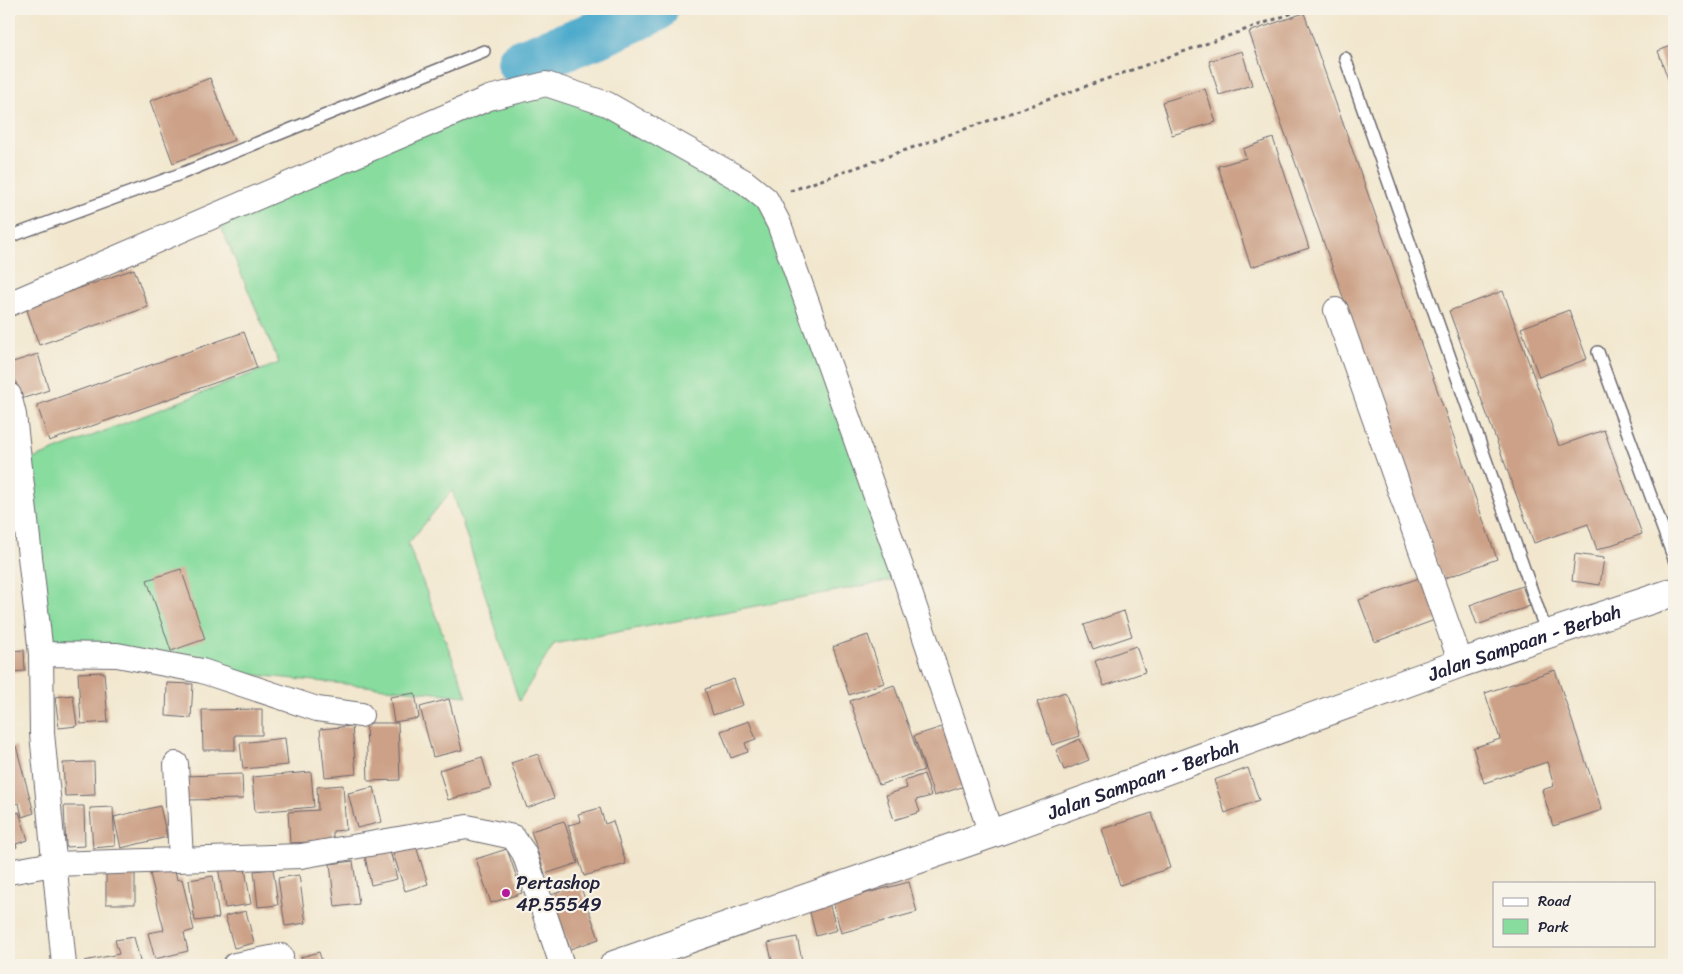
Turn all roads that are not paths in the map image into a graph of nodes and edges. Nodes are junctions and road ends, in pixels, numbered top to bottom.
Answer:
1 (484, 51) dead end
2 (1345, 58) dead end
3 (9, 237) edge
4 (9, 304) edge
5 (1336, 310) dead end
6 (1598, 352) dead end
7 (11, 408) edge
8 (1674, 559) edge
9 (1674, 592) edge
10 (1548, 635) junction
11 (41, 654) junction
12 (1460, 663) junction
13 (361, 715) dead end
14 (176, 764) dead end
15 (992, 834) junction
16 (181, 859) junction
17 (53, 864) junction
18 (9, 872) edge
19 (281, 956) dead end
20 (64, 965) edge
21 (235, 965) edge
22 (562, 965) edge
23 (614, 965) edge

1 - 3 lane
2 - 10 lane
4 - 15 street
5 - 12 street
6 - 8 lane
7 - 11 street
9 - 10 main road, Jalan Sampaan - Berbah
10 - 12 main road, Jalan Sampaan - Berbah
11 - 13 street
11 - 17 street
12 - 15 main road, Jalan Sampaan - Berbah
14 - 16 street
15 - 23 main road, Jalan Sampaan - Berbah
16 - 17 street
16 - 22 street
17 - 18 street
17 - 20 street
19 - 21 street

